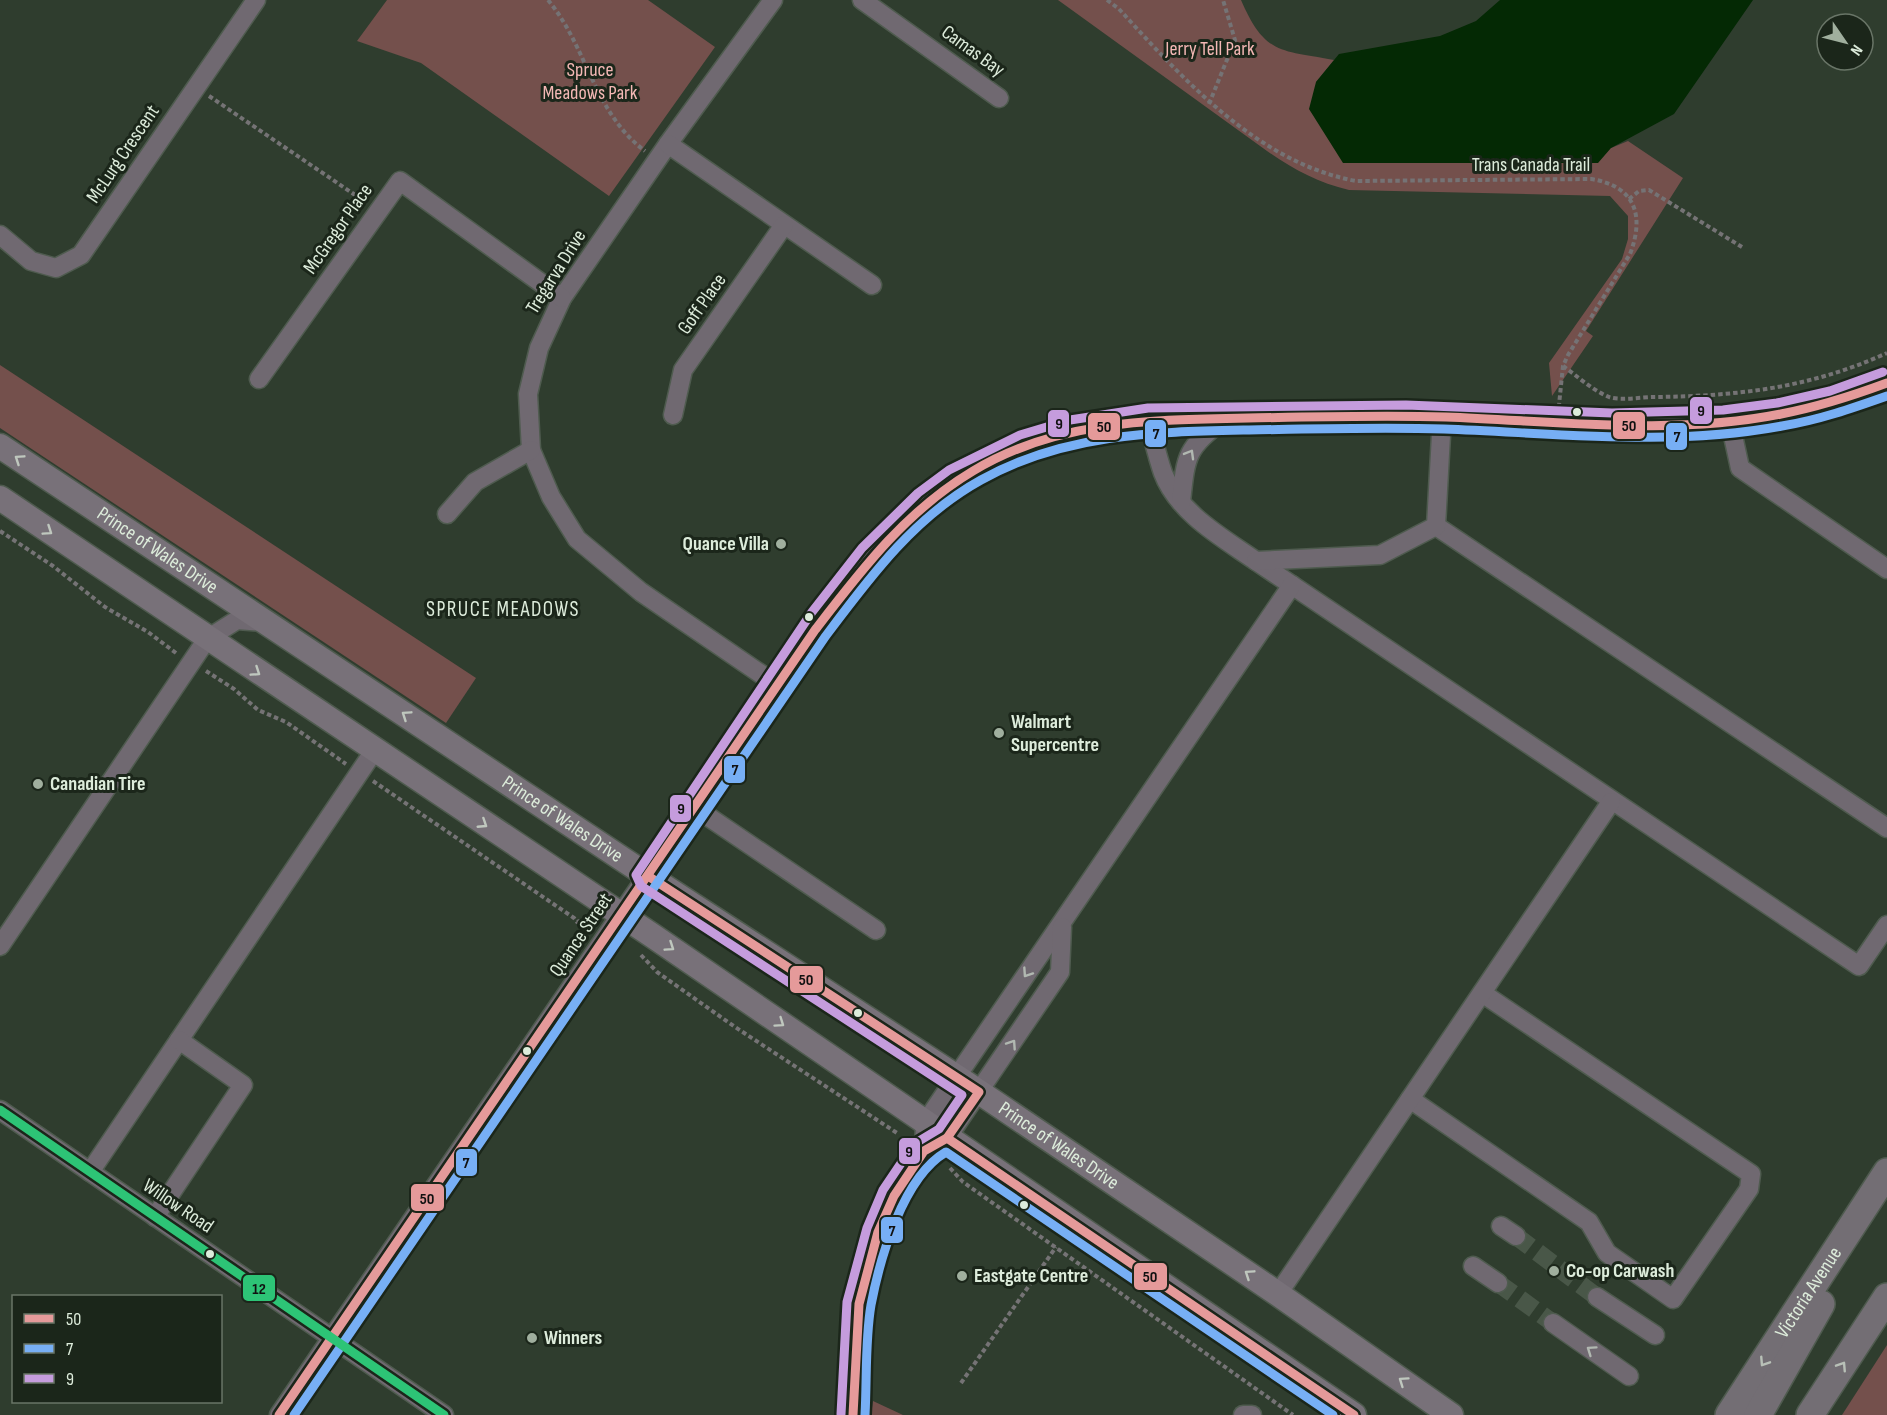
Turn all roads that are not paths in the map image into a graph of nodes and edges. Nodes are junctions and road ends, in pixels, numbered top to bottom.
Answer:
1 (256, 0) edge
2 (773, 0) edge
3 (862, 0) edge
4 (999, 98) dead end
5 (668, 144) junction
6 (784, 225) junction
7 (0, 235) edge
8 (872, 285) dead end
9 (562, 298) junction
10 (259, 379) dead end
11 (1887, 383) edge
12 (673, 415) dead end
13 (1442, 417) junction
14 (1224, 419) junction
15 (1148, 420) junction
16 (1730, 422) junction
17 (0, 446) edge
18 (531, 450) junction
19 (0, 498) edge
20 (1181, 502) junction
21 (447, 514) dead end
22 (1436, 526) junction
23 (1256, 561) junction
24 (1887, 569) edge
25 (1292, 585) junction
26 (267, 622) junction
27 (207, 639) junction
28 (777, 685) junction
29 (374, 751) junction
30 (1611, 802) junction
31 (694, 807) junction
32 (1887, 828) edge
33 (648, 876) junction
34 (622, 914) junction
35 (1887, 925) edge
36 (1062, 927) junction
37 (876, 930) dead end
38 (0, 946) edge
39 (1482, 993) junction
40 (179, 1040) junction
41 (957, 1077) junction
42 (979, 1092) junction
43 (1410, 1099) junction
44 (0, 1110) edge
45 (926, 1124) junction
46 (947, 1138) junction
47 (924, 1151) junction
48 (1887, 1172) edge
49 (90, 1173) junction
50 (1887, 1188) edge
51 (155, 1217) junction
52 (1473, 1266) dead end
53 (1498, 1283) tunnel mouth
54 (1278, 1294) junction
55 (1597, 1297) tunnel mouth
56 (1887, 1297) edge
57 (1553, 1323) tunnel mouth
58 (1655, 1335) dead end
59 (331, 1339) junction
60 (1629, 1376) dead end
61 (279, 1415) edge
62 (444, 1415) edge
63 (853, 1415) edge
64 (1243, 1415) edge
65 (1252, 1415) edge
66 (1354, 1415) edge
67 (1451, 1415) edge
68 (1729, 1415) edge
69 (1758, 1415) edge
70 (1810, 1415) edge

1 - 7 street, McLurg Crescent
2 - 5 street, Tregarva Drive
3 - 4 street, Camas Bay
5 - 6 street
5 - 9 street, Tregarva Drive
6 - 8 street
6 - 12 street, Goff Place
9 - 10 street, McGregor Place
9 - 18 street, Tregarva Drive
11 - 16 street, Quance Street
13 - 14 street, Quance Street
13 - 16 street, Quance Street
13 - 22 street
14 - 15 street, Quance Street
20 -> 14 street
15 - 20 street
15 - 28 street, Quance Street
16 - 24 street
26 -> 17 main road, Prince of Wales Drive
18 - 21 street
18 - 28 street, Tregarva Drive
19 -> 27 main road
20 - 23 street
22 - 23 street
22 - 32 street
23 - 25 street
25 - 30 street
25 - 36 street
26 - 27 street
33 -> 26 main road, Prince of Wales Drive
27 -> 29 main road
27 - 38 street
28 - 31 street, Quance Street
29 -> 34 main road
29 - 40 street
30 - 35 street
30 - 39 street
31 - 33 street, Quance Street
31 - 37 street
33 - 34 street, Quance Street
33 - 41 main road, Prince of Wales Drive
34 -> 45 main road
34 - 59 street, Quance Street
36 -> 41 street
42 -> 36 street
39 - 43 street
39 - 43 street
40 - 49 street
40 - 51 street
41 - 42 main road, Prince of Wales Drive
41 - 45 street
42 - 46 street
54 -> 42 main road, Prince of Wales Drive
43 - 54 street
44 - 49 street, Willow Road
45 - 46 main road
45 - 47 street
46 - 47 street
46 - 66 main road
47 - 63 street
48 -> 68 highway, Victoria Avenue
49 - 51 street, Willow Road
50 - 69 highway
51 - 59 street, Willow Road
52 - 53 street
67 -> 54 main road, Prince of Wales Drive
55 - 58 street
70 -> 56 highway
60 -> 57 street
59 - 61 street, Quance Street
59 - 62 street, Willow Road
64 - 65 street

